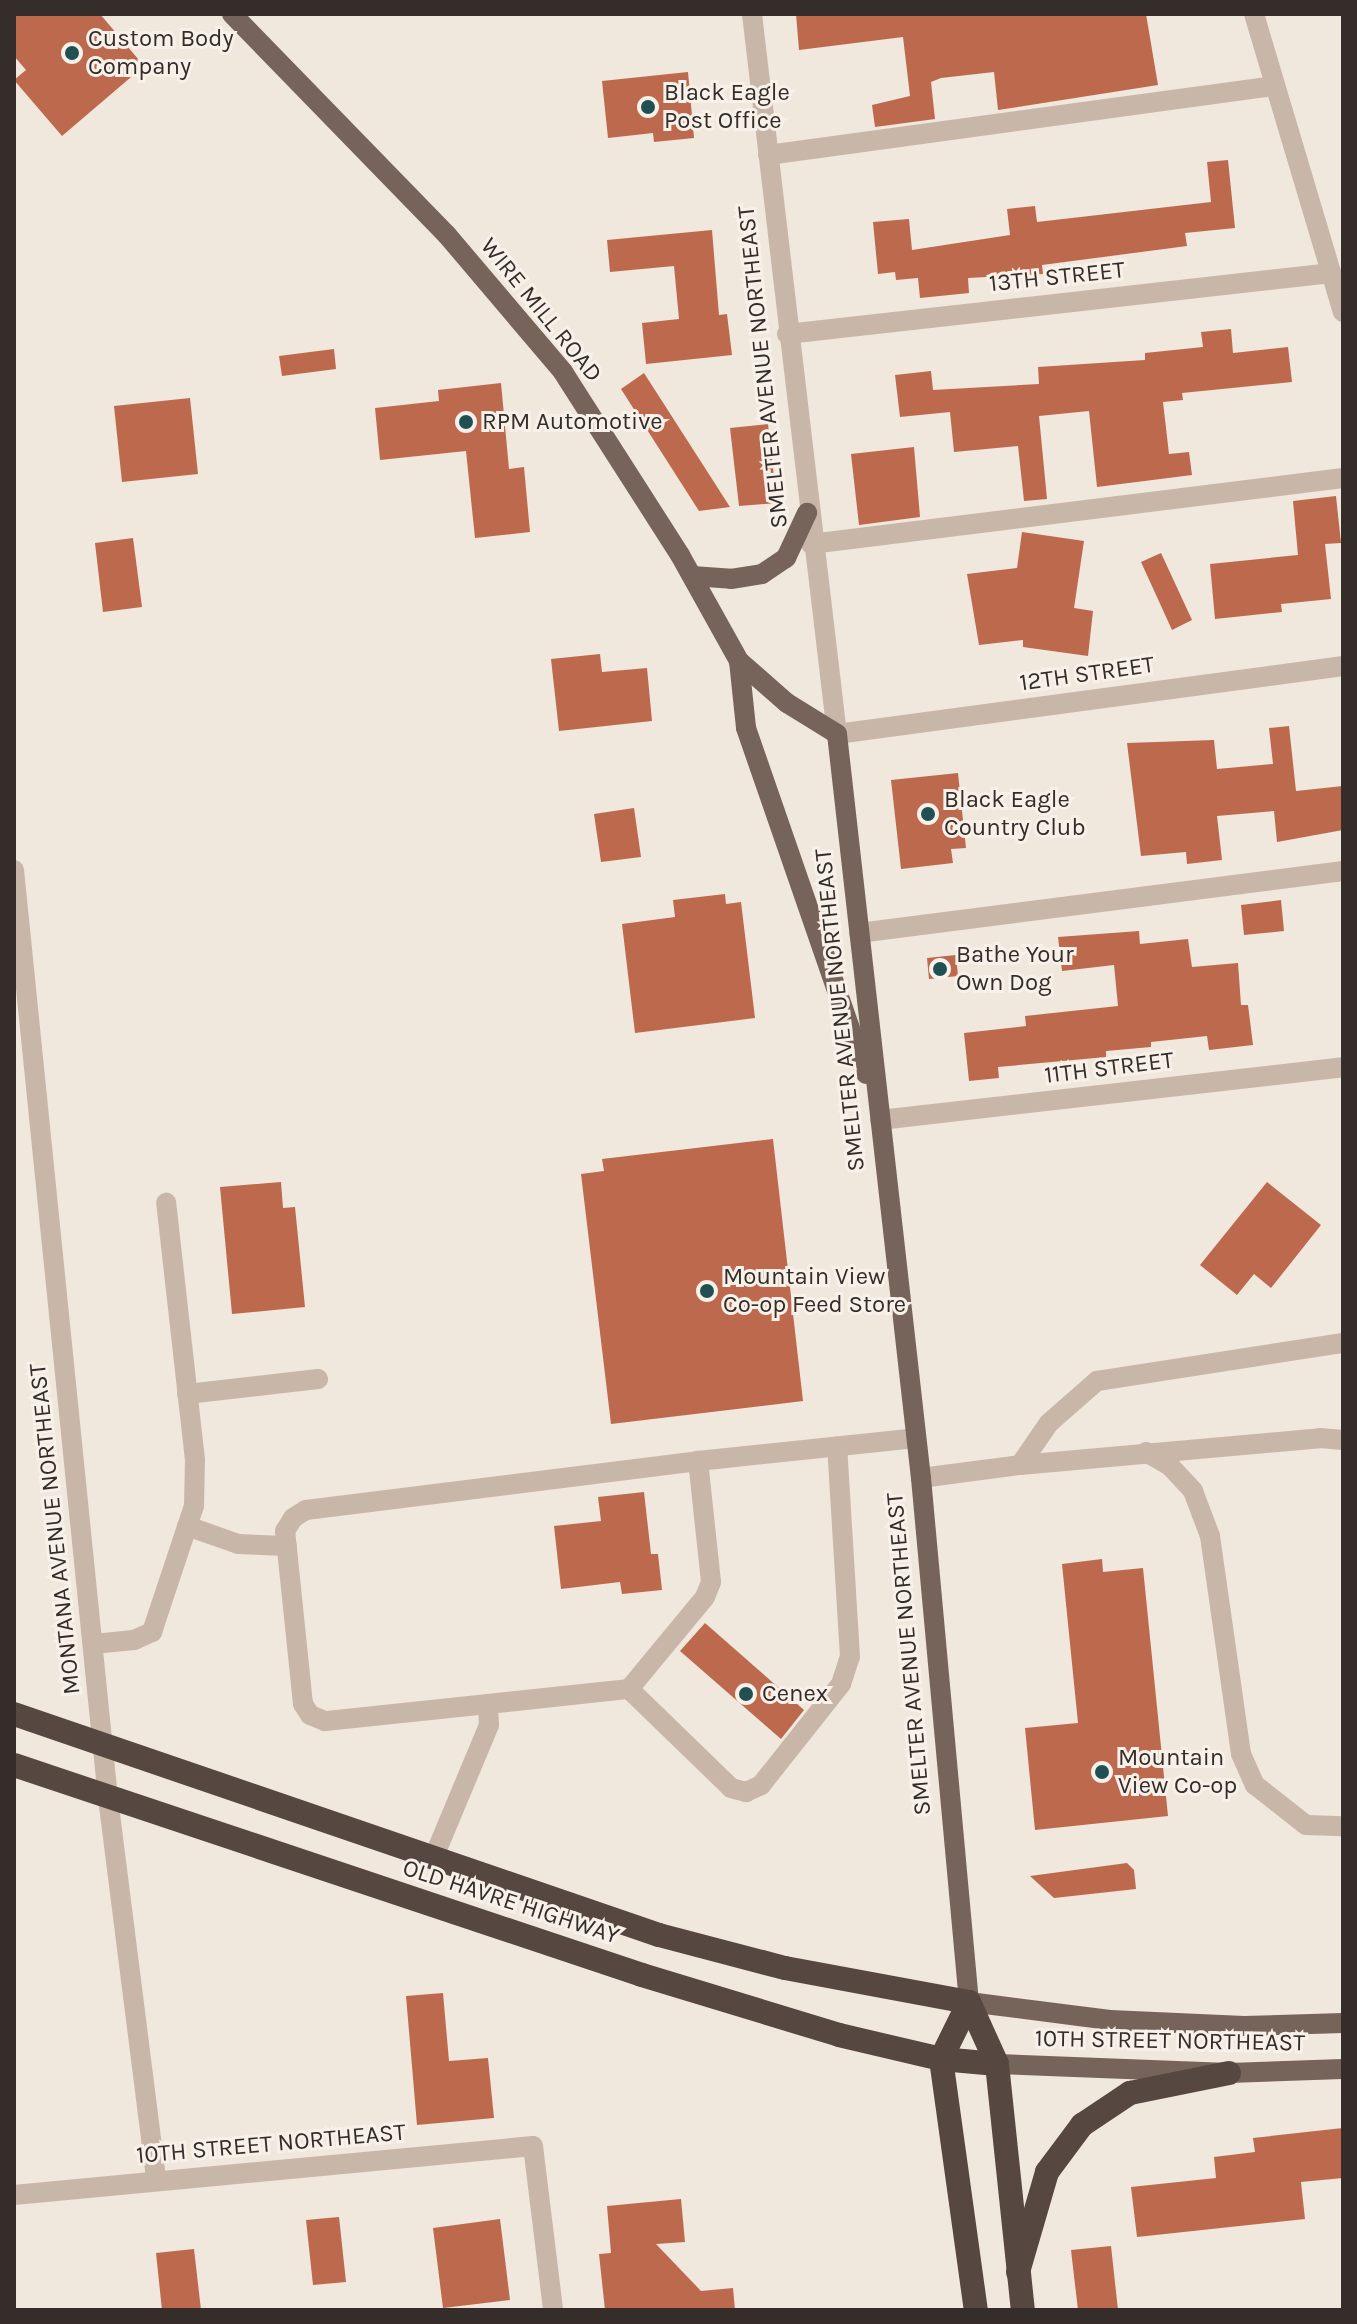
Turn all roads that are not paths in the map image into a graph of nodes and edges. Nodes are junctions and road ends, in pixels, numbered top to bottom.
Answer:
1 (232, 14) edge
2 (752, 14) edge
3 (1254, 14) edge
4 (1274, 86) junction
5 (768, 155) junction
6 (1332, 273) junction
7 (1343, 312) edge
8 (787, 334) junction
9 (1343, 478) edge
10 (807, 513) junction
11 (811, 544) junction
12 (692, 576) junction
13 (739, 661) junction
14 (1343, 666) edge
15 (837, 734) junction
16 (14, 870) edge
17 (1343, 871) edge
18 (859, 933) junction
19 (1343, 1067) edge
20 (880, 1120) junction
21 (166, 1203) dead end
22 (1343, 1343) edge
23 (318, 1379) dead end
24 (187, 1394) junction
25 (916, 1438) junction
26 (1343, 1440) edge
27 (837, 1446) junction
28 (1146, 1452) junction
29 (698, 1461) junction
30 (1020, 1465) junction
31 (921, 1478) junction
32 (187, 1526) junction
33 (287, 1546) junction
34 (93, 1644) junction
35 (629, 1689) junction
36 (488, 1704) junction
37 (14, 1714) edge
38 (104, 1746) junction
39 (14, 1765) edge
40 (108, 1798) junction
41 (1343, 1826) edge
42 (433, 1859) junction
43 (969, 2002) junction
44 (1343, 2023) edge
45 (941, 2059) junction
46 (997, 2064) junction
47 (1343, 2069) edge
48 (1229, 2073) junction
49 (156, 2180) junction
50 (14, 2195) edge
51 (1018, 2272) junction
52 (553, 2310) edge
53 (976, 2310) edge
54 (1023, 2310) edge

1 - 12 main road, WIRE MILL ROAD
2 - 5 street, SMELTER AVENUE NORTHEAST
3 - 4 street
4 - 5 street
4 - 6 street
5 - 8 street, SMELTER AVENUE NORTHEAST
6 - 7 street
6 - 8 street, 13TH STREET
8 - 10 street, SMELTER AVENUE NORTHEAST
9 - 11 street
10 - 11 street, SMELTER AVENUE NORTHEAST
10 - 12 main road
11 - 15 street, SMELTER AVENUE NORTHEAST
12 - 13 main road, WIRE MILL ROAD
13 - 15 main road, WIRE MILL ROAD
13 - 20 main road
14 - 15 street, 12TH STREET
15 - 18 main road, SMELTER AVENUE NORTHEAST
16 - 34 street, MONTANA AVENUE NORTHEAST
17 - 18 street
18 - 20 main road, SMELTER AVENUE NORTHEAST
19 - 20 street, 11TH STREET
20 - 25 main road, SMELTER AVENUE NORTHEAST
21 - 24 street
22 - 30 street
23 - 24 street
24 - 32 street
25 - 27 street
25 - 31 main road, SMELTER AVENUE NORTHEAST
26 - 28 street
27 - 29 street
27 - 35 street
28 - 30 street
28 - 41 street
29 - 33 street
29 - 35 street
30 - 31 street
31 - 43 main road, SMELTER AVENUE NORTHEAST
32 - 33 street
32 - 34 street
33 - 36 street
34 - 38 street, MONTANA AVENUE NORTHEAST
35 - 36 street
36 - 42 street
37 - 38 highway, OLD HAVRE HIGHWAY
38 - 40 street, MONTANA AVENUE NORTHEAST
38 - 42 highway, OLD HAVRE HIGHWAY
39 - 40 highway, OLD HAVRE HIGHWAY
40 - 45 highway, OLD HAVRE HIGHWAY
40 - 49 street, MONTANA AVENUE NORTHEAST
42 - 43 highway, OLD HAVRE HIGHWAY
43 - 44 main road, 10TH STREET NORTHEAST
43 - 45 highway
43 - 46 highway, SMELTER AVENUE NORTHEAST
45 - 46 highway, OLD HAVRE HIGHWAY
45 - 53 highway
46 - 48 main road, 10TH STREET NORTHEAST
46 - 51 highway, SMELTER AVENUE NORTHEAST
47 - 48 main road, 10TH STREET NORTHEAST
48 - 51 highway
49 - 50 street, 10TH STREET NORTHEAST
49 - 52 street, 10TH STREET NORTHEAST
51 - 54 highway, SMELTER AVENUE NORTHEAST

